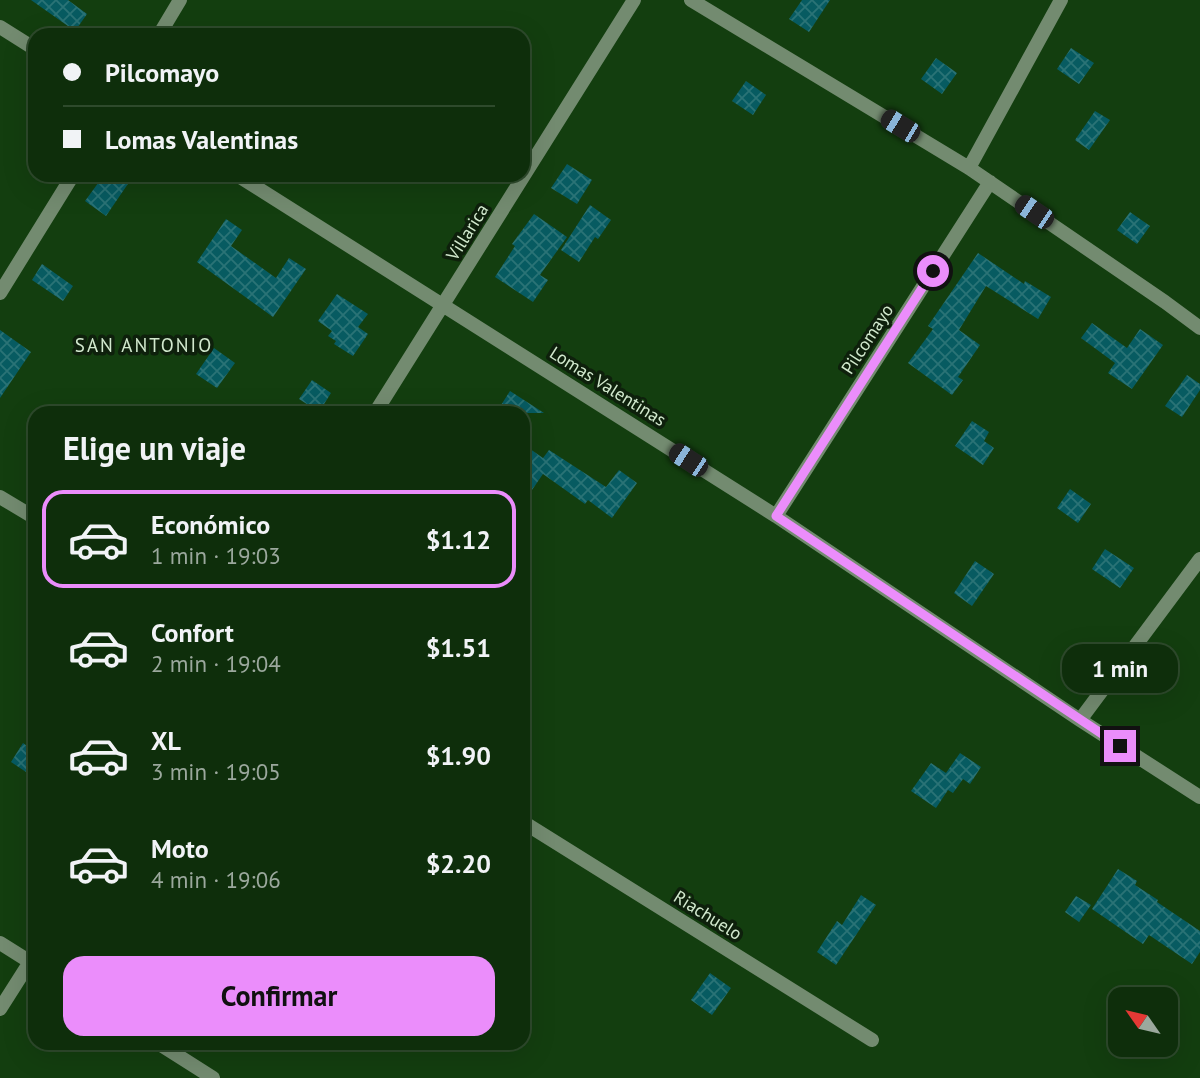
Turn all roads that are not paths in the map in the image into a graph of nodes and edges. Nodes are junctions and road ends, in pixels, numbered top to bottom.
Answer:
1 (180, 0) edge
2 (634, 0) edge
3 (691, 0) edge
4 (1061, 0) edge
5 (0, 27) edge
6 (163, 28) edge
7 (28, 45) edge
8 (530, 167) edge
9 (969, 168) junction
10 (69, 182) edge
11 (248, 182) edge
12 (521, 182) edge
13 (990, 182) junction
14 (0, 293) edge
15 (444, 305) junction
16 (1200, 328) edge
17 (379, 406) edge
18 (0, 497) edge
19 (28, 515) edge
20 (776, 516) junction
21 (1200, 559) edge
22 (1080, 720) junction
23 (1200, 797) edge
24 (530, 826) edge
25 (0, 943) edge
26 (28, 957) edge
27 (28, 967) edge
28 (0, 1009) edge
29 (872, 1040) dead end
30 (169, 1050) edge
31 (213, 1078) edge

1 - 6 street
2 - 8 street, Villarica
3 - 9 street
4 - 9 street
5 - 7 street
9 - 13 street
10 - 14 street
11 - 15 street, Lomas Valentinas
12 - 15 street, Villarica
13 - 16 street
13 - 20 street, Pilcomayo
15 - 17 street, Villarica
15 - 20 street, Lomas Valentinas
18 - 19 street
20 - 22 street, Lomas Valentinas
21 - 22 street
22 - 23 street, Lomas Valentinas
24 - 29 street, Riachuelo
25 - 26 street
27 - 28 street
30 - 31 street

